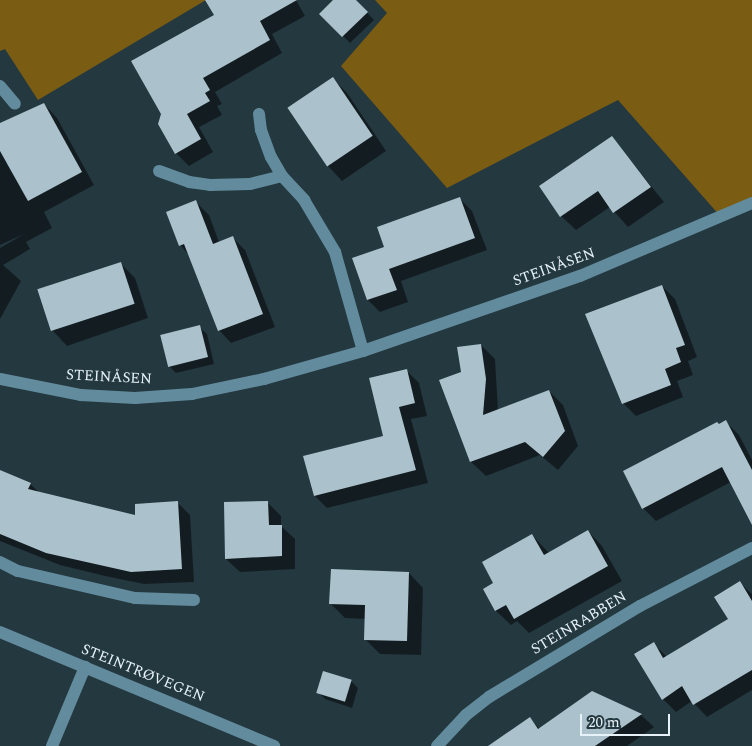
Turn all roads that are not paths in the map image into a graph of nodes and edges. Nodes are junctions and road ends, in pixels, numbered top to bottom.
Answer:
1 (0, 86) edge
2 (15, 104) dead end
3 (259, 114) dead end
4 (159, 171) dead end
5 (282, 176) junction
6 (752, 203) edge
7 (363, 351) junction
8 (0, 379) edge
9 (752, 548) edge
10 (0, 562) edge
11 (194, 600) dead end
12 (0, 632) edge
13 (85, 666) junction
14 (52, 746) edge
15 (274, 746) edge
16 (437, 746) edge

1 - 2 street
3 - 5 street
4 - 5 street
5 - 7 street
6 - 7 street, STEINÅSEN
7 - 8 street, STEINÅSEN
9 - 16 street, STEINRABBEN
10 - 11 street
12 - 13 street, STEINTRØVEGEN
13 - 14 street
13 - 15 street, STEINTRØVEGEN

